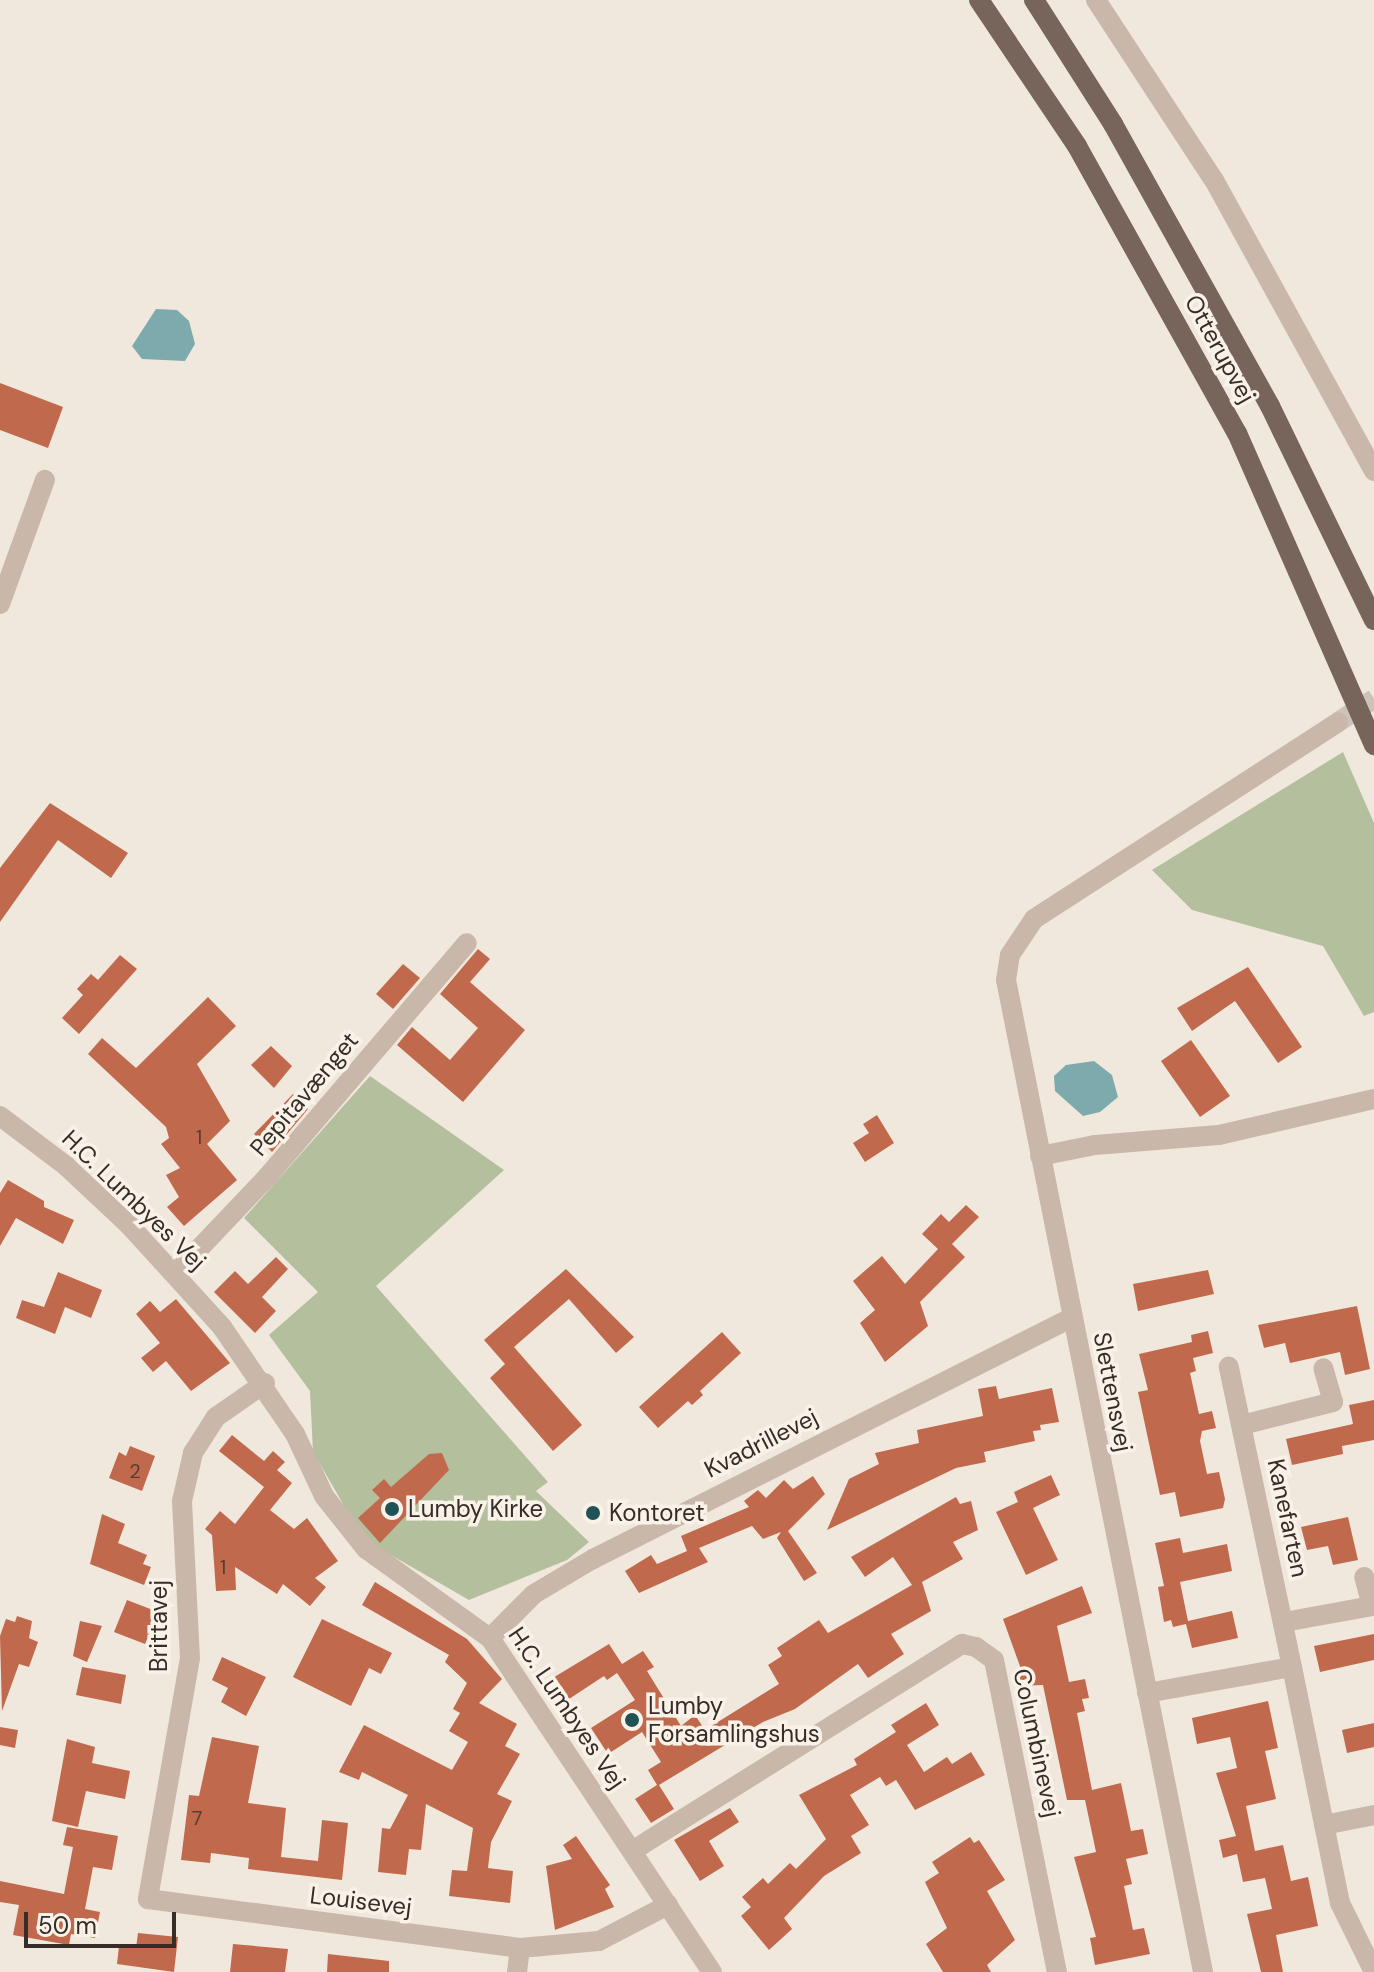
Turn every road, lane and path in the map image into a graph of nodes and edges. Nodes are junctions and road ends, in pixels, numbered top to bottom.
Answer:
1 (979, 0) edge
2 (1034, 0) edge
3 (1096, 0) edge
4 (1374, 471) edge
5 (45, 480) dead end
6 (0, 604) edge
7 (1374, 620) edge
8 (1338, 722) tunnel mouth
9 (1374, 745) edge
10 (467, 943) dead end
11 (1374, 1099) edge
12 (0, 1116) edge
13 (1040, 1156) junction
14 (176, 1273) junction
15 (1071, 1318) junction
16 (1229, 1367) dead end
17 (1323, 1368) dead end
18 (265, 1383) junction
19 (1242, 1425) junction
20 (1364, 1577) dead end
21 (1284, 1622) junction
22 (490, 1638) junction
23 (1292, 1667) junction
24 (1147, 1693) junction
25 (1374, 1815) edge
26 (1324, 1825) junction
27 (632, 1851) junction
28 (148, 1899) joint
29 (668, 1905) junction
30 (520, 1948) junction
31 (517, 1972) edge
32 (712, 1972) edge
33 (1057, 1972) edge
34 (1203, 1972) edge
35 (1374, 1972) edge

1 - 9 main road, Otterupvej
2 - 7 main road, Otterupvej
3 - 4 street
5 - 6 street
8 - 13 street, Slettensvej
10 - 14 street, Pepitavænget
11 - 13 street
12 - 14 street, H.C. Lumbyes Vej
13 - 15 street, Slettensvej
14 - 18 street, H.C. Lumbyes Vej
15 - 22 street, Kvadrillevej
15 - 24 street, Slettensvej
16 - 19 street, Kanefarten
17 - 19 street
18 - 22 street, H.C. Lumbyes Vej
18 - 28 street, Brittavej
19 - 21 street, Kanefarten
20 - 21 street
21 - 23 street, Kanefarten
22 - 27 street, H.C. Lumbyes Vej
23 - 24 street
23 - 26 street, Kanefarten
24 - 34 street, Slettensvej
25 - 26 street
26 - 35 street, Kanefarten
27 - 29 street, H.C. Lumbyes Vej
27 - 33 street, Columbinevej
28 - 30 street, Louisevej
29 - 30 street, Louisevej
29 - 32 street, H.C. Lumbyes Vej
30 - 31 street

